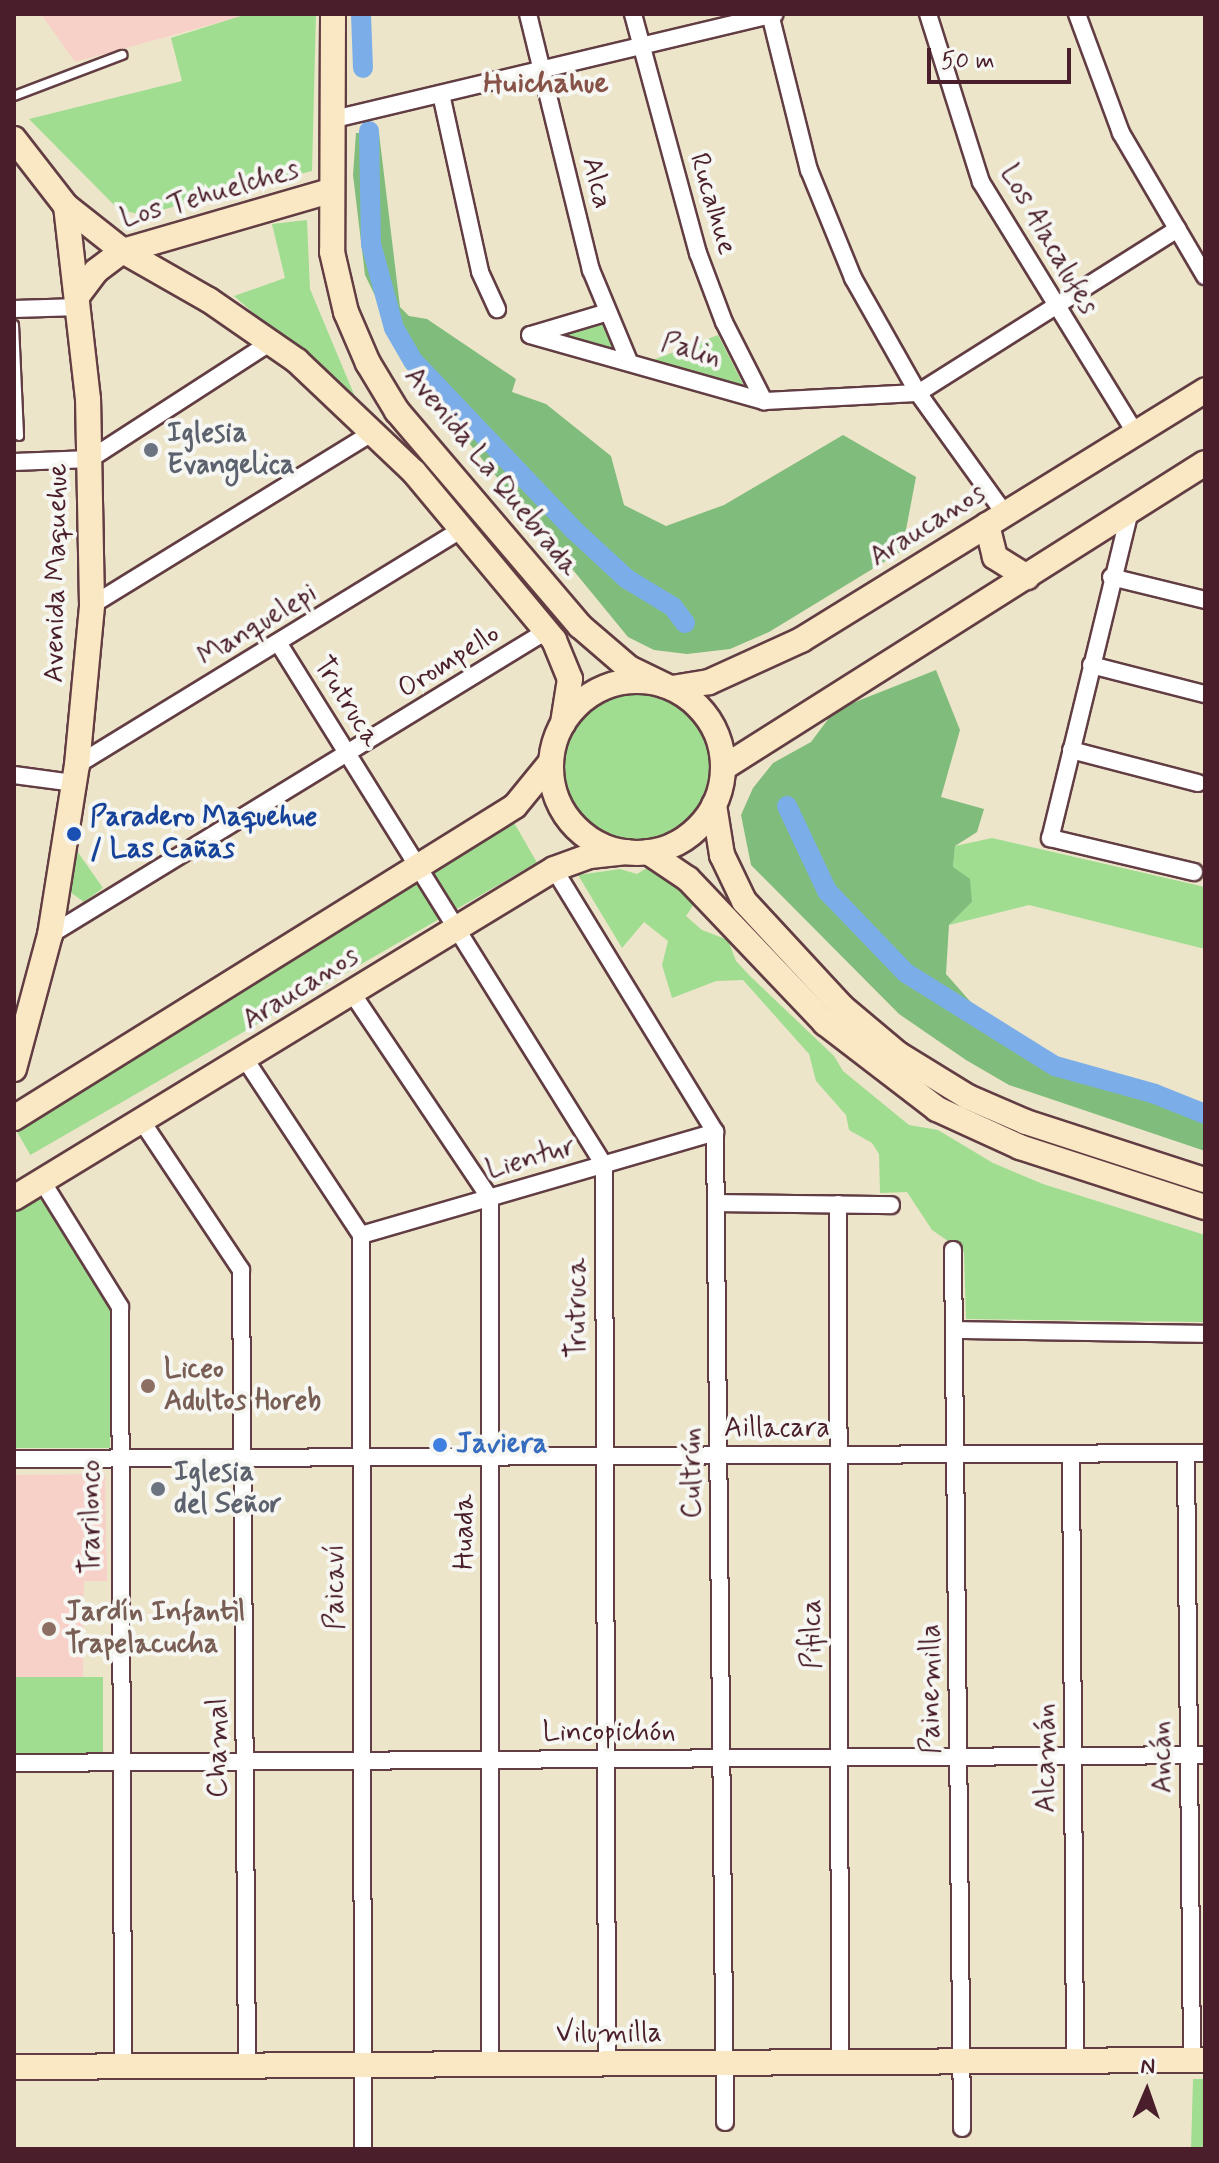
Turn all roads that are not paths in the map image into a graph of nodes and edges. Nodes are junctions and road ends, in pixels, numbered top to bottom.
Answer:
1 (333, 14) edge
2 (528, 14) edge
3 (633, 14) edge
4 (771, 14) edge
5 (928, 14) edge
6 (1077, 14) edge
7 (640, 47) junction
8 (122, 55) dead end
9 (541, 70) junction
10 (441, 94) junction
11 (14, 96) edge
12 (330, 120) junction
13 (14, 139) edge
14 (329, 191) junction
15 (66, 206) junction
16 (1177, 229) junction
17 (123, 251) junction
18 (1205, 276) edge
19 (79, 301) junction
20 (1053, 305) junction
21 (14, 309) edge
22 (497, 309) dead end
23 (605, 313) junction
24 (14, 325) edge
25 (271, 342) junction
26 (628, 359) junction
27 (1205, 390) edge
28 (918, 393) junction
29 (764, 401) junction
30 (375, 431) junction
31 (1136, 434) junction
32 (19, 436) dead end
33 (90, 459) junction
34 (14, 462) edge
35 (1205, 463) edge
36 (1130, 511) junction
37 (996, 520) junction
38 (464, 528) junction
39 (1027, 577) junction
40 (1111, 577) junction
41 (1205, 600) edge
42 (92, 605) junction
43 (548, 630) junction
44 (279, 644) junction
45 (1091, 665) junction
46 (668, 687) junction
47 (1205, 694) edge
48 (563, 723) junction
49 (1071, 750) junction
50 (348, 755) junction
51 (551, 762) junction
52 (723, 768) junction
53 (75, 774) junction
54 (14, 775) edge
55 (1198, 783) dead end
56 (714, 805) junction
57 (637, 852) junction
58 (417, 866) junction
59 (554, 869) junction
60 (1194, 872) dead end
61 (456, 929) junction
62 (50, 935) junction
63 (352, 993) junction
64 (245, 1059) junction
65 (14, 1069) edge
66 (14, 1118) edge
67 (143, 1123) junction
68 (715, 1132) junction
69 (604, 1165) junction
70 (1205, 1180) edge
71 (42, 1181) junction
72 (14, 1198) edge
73 (490, 1198) junction
74 (720, 1203) junction
75 (838, 1204) junction
76 (891, 1205) dead end
77 (1205, 1207) edge
78 (361, 1235) junction
79 (953, 1250) dead end
80 (956, 1330) junction
81 (1205, 1334) edge
82 (1186, 1453) junction
83 (1205, 1453) edge
84 (1071, 1454) junction
85 (839, 1455) junction
86 (957, 1455) junction
87 (605, 1456) junction
88 (718, 1456) junction
89 (491, 1457) junction
90 (118, 1458) junction
91 (243, 1458) junction
92 (362, 1458) junction
93 (14, 1459) edge
94 (1197, 1755) edge
95 (1073, 1756) junction
96 (839, 1757) junction
97 (959, 1757) junction
98 (722, 1758) junction
99 (490, 1759) junction
100 (606, 1759) junction
101 (362, 1760) junction
102 (245, 1761) junction
103 (119, 1762) junction
104 (14, 1763) edge
105 (1198, 1919) edge
106 (1198, 2060) edge
107 (1075, 2061) junction
108 (840, 2063) junction
109 (961, 2063) junction
110 (607, 2064) junction
111 (724, 2064) junction
112 (490, 2065) junction
113 (247, 2066) junction
114 (363, 2066) junction
115 (14, 2067) edge
116 (123, 2067) junction
117 (725, 2122) dead end
118 (962, 2128) dead end
119 (363, 2149) edge

1 - 12 main road, Avenida La Quebrada
2 - 9 street, Alca
3 - 7 street, Rucalhue
4 - 7 street
4 - 28 street
5 - 20 street, Los Alacalufes
6 - 16 street
7 - 9 street
7 - 29 street, Rucalhue
8 - 11 lane
9 - 10 street
9 - 23 street, Alca
10 - 12 street
10 - 22 street
12 - 14 main road, Avenida La Quebrada
13 - 15 main road
14 - 17 main road, Los Tehuelches
14 - 46 main road, Avenida La Quebrada
15 - 17 main road, Avenida La Quebrada
15 - 19 main road, Avenida Maquehue
16 - 18 street
16 - 20 street
17 - 19 main road, Los Tehuelches
17 - 25 main road, Avenida La Quebrada
19 - 21 street
19 - 33 main road, Avenida Maquehue
20 - 28 street
20 - 31 street, Los Alacalufes
23 - 26 street, Alca
23 - 26 street, Palin
24 - 32 lane
25 - 30 main road, Avenida La Quebrada
25 - 33 street
26 - 29 street, Palin
27 - 31 main road, Araucanos
28 - 29 street, Palin
28 - 37 street
30 - 38 main road, Avenida La Quebrada
30 - 42 street
31 - 37 main road, Araucanos
33 - 34 street
33 - 42 main road, Avenida Maquehue
35 - 36 main road
36 - 39 main road
36 - 40 street
37 - 39 main road
37 - 46 main road, Araucanos
38 - 43 main road, Avenida La Quebrada
38 - 44 street, Manquelepi
39 - 52 main road
40 - 41 street
40 - 45 street
42 - 53 main road, Avenida Maquehue
43 - 48 main road, Avenida La Quebrada
43 - 50 street, Orompello
44 - 50 street, Trutruca
44 - 53 street, Manquelepi
45 - 47 street
45 - 49 street
46 - 48 main road
46 - 52 main road
48 - 51 main road
49 - 55 street
49 - 60 street
50 - 58 street, Trutruca
50 - 62 street, Orompello
51 - 57 main road
51 - 58 main road, Araucanos
52 - 56 main road
53 - 54 street
53 - 62 main road, Avenida Maquehue
56 - 57 main road
56 - 70 main road
57 - 59 main road, Araucanos
57 - 77 main road
58 - 61 street, Trutruca
58 - 66 main road, Araucanos
59 - 61 main road, Araucanos
59 - 68 street, Cultrún
61 - 63 main road, Araucanos
61 - 69 street, Trutruca
62 - 65 main road, Avenida Maquehue
63 - 64 main road, Araucanos
63 - 73 street
64 - 67 main road, Araucanos
64 - 78 street
67 - 71 main road, Araucanos
67 - 91 street, Chamal
68 - 69 street, Lientur
68 - 74 street, Cultrún
69 - 73 street, Lientur
69 - 87 street, Trutruca
71 - 72 main road, Araucanos
71 - 90 street, Trarilonco
73 - 78 street, Lientur
73 - 89 street, Huada
74 - 75 street
74 - 88 street, Cultrún
75 - 76 street
75 - 85 street, Pifilca
78 - 92 street, Paicaví
79 - 80 street, Painemilla
80 - 81 street
80 - 86 street, Painemilla
82 - 83 street, Aillacara
82 - 84 street, Aillacara
82 - 94 street, Ancán
84 - 86 street, Aillacara
84 - 95 street, Alcamán
85 - 86 street, Aillacara
85 - 88 street, Aillacara
85 - 96 street, Pifilca
86 - 97 street, Painemilla
87 - 88 street, Aillacara
87 - 89 street, Aillacara
87 - 100 street, Trutruca
88 - 98 street, Cultrún
89 - 92 street, Aillacara
89 - 99 street, Huada
90 - 91 street, Aillacara
90 - 93 street, Aillacara
90 - 103 street, Trarilonco
91 - 92 street, Aillacara
91 - 102 street, Chamal
92 - 101 street, Paicaví
94 - 95 street, Lincopichón
94 - 105 street, Ancán
95 - 97 street, Lincopichón
95 - 107 street, Alcamán
96 - 97 street, Lincopichón
96 - 98 street, Lincopichón
96 - 108 street, Pifilca
97 - 109 street, Painemilla
98 - 100 street, Lincopichón
98 - 111 street, Cultrún
99 - 100 street, Lincopichón
99 - 101 street, Lincopichón
99 - 112 street, Huada
100 - 110 street, Trutruca
101 - 102 street, Lincopichón
101 - 114 street, Paicaví
102 - 103 street, Lincopichón
102 - 113 street, Chamal
103 - 104 street, Lincopichón
103 - 116 street, Trarilonco
105 - 106 street, Ancán
106 - 107 main road, Vilumilla
107 - 109 main road, Vilumilla
108 - 109 main road, Vilumilla
108 - 111 main road, Vilumilla
109 - 118 street, Painemilla
110 - 111 main road, Vilumilla
110 - 112 main road, Vilumilla
111 - 117 street, Cultrún
112 - 114 main road, Vilumilla
113 - 114 main road, Vilumilla
113 - 116 main road, Vilumilla
114 - 119 street, Paicaví
115 - 116 main road, Vilumilla

